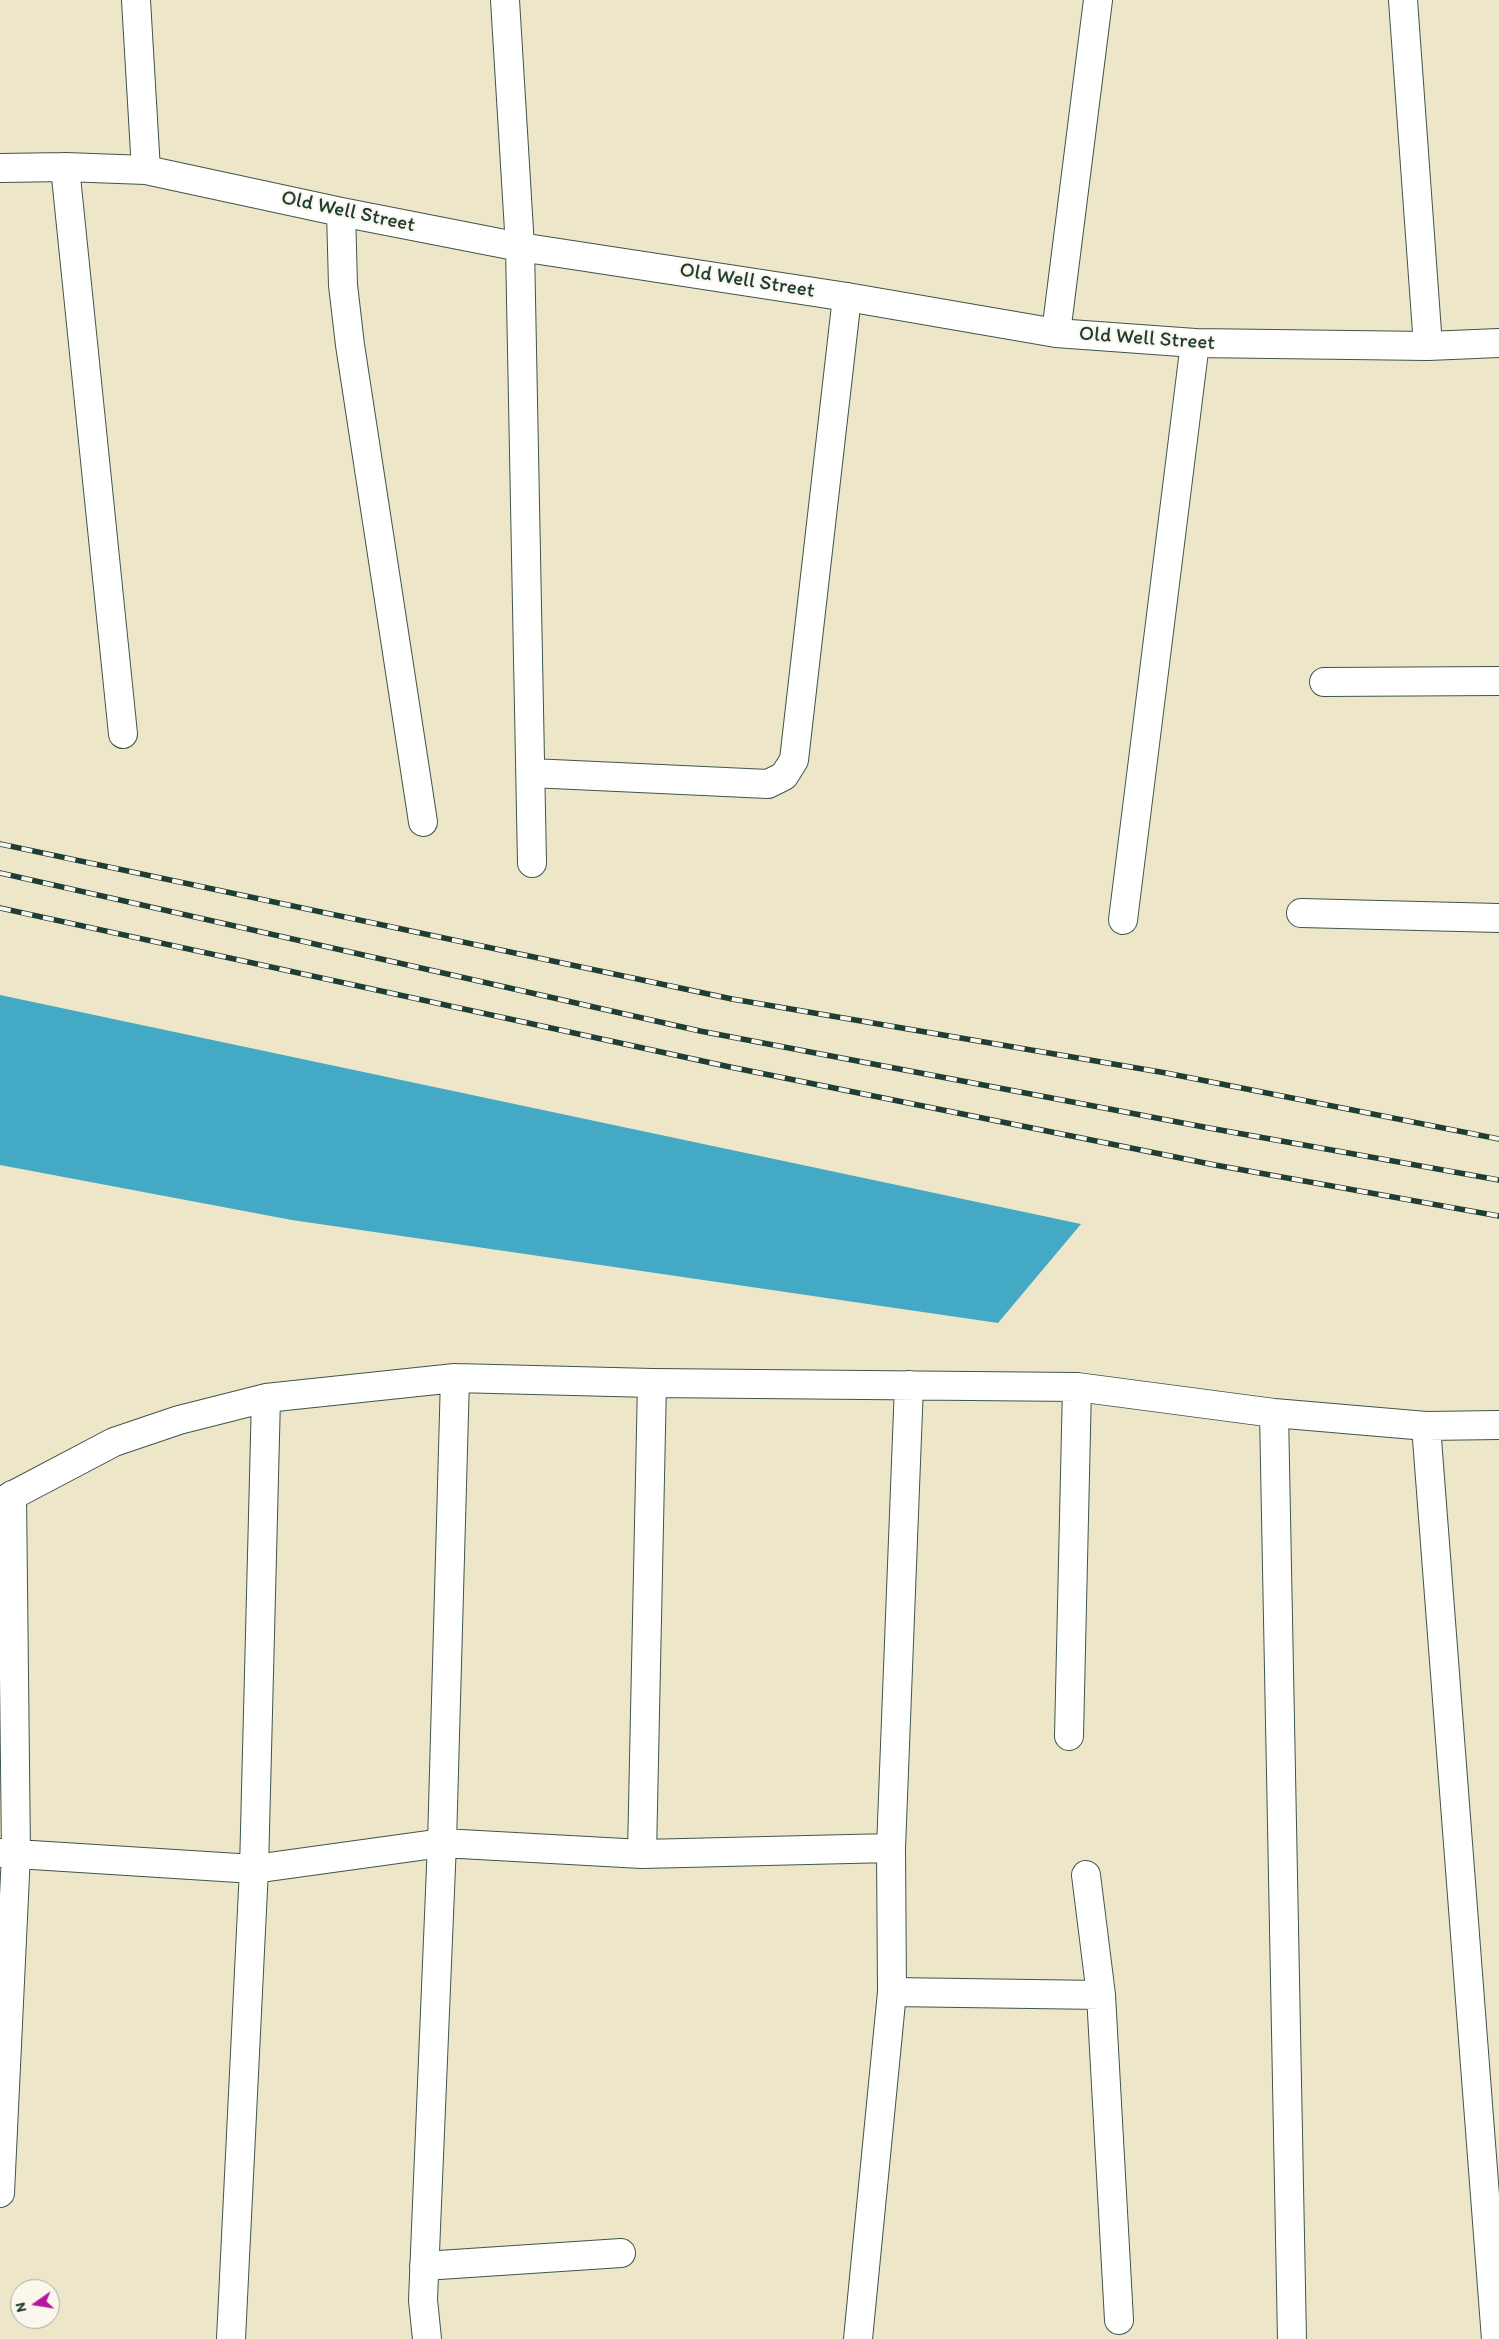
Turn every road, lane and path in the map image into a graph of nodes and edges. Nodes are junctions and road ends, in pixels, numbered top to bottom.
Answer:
1 (136, 0) edge
2 (505, 0) edge
3 (1098, 0) edge
4 (1403, 0) edge
5 (65, 167) junction
6 (0, 168) edge
7 (146, 170) junction
8 (341, 212) junction
9 (520, 247) junction
10 (847, 296) junction
11 (1056, 333) junction
12 (1499, 343) edge
13 (1195, 344) junction
14 (1428, 346) junction
15 (1499, 681) edge
16 (1324, 682) dead end
17 (123, 734) dead end
18 (531, 773) junction
19 (423, 822) dead end
20 (532, 863) dead end
21 (1301, 913) dead end
22 (1499, 918) edge
23 (1123, 920) dead end
24 (455, 1378) junction
25 (652, 1383) junction
26 (909, 1386) junction
27 (1077, 1387) junction
28 (266, 1398) junction
29 (1274, 1413) junction
30 (1499, 1425) edge
31 (1426, 1426) junction
32 (6, 1498) edge
33 (1069, 1736) dead end
34 (442, 1843) junction
35 (890, 1848) junction
36 (8, 1854) edge
37 (642, 1854) junction
38 (254, 1869) junction
39 (1086, 1875) dead end
40 (892, 1992) junction
41 (1101, 1995) junction
42 (0, 2193) edge
43 (621, 2253) dead end
44 (424, 2266) junction
45 (1119, 2320) dead end
46 (231, 2339) edge
47 (427, 2339) edge
48 (858, 2339) edge
49 (1292, 2339) edge
50 (1496, 2339) edge

1 - 7 street
2 - 9 street
3 - 11 street
4 - 14 street
5 - 6 street, Old Well Street
5 - 7 street, Old Well Street
5 - 17 street
7 - 8 street, Old Well Street
8 - 9 street, Old Well Street
8 - 19 street
9 - 10 street, Old Well Street
9 - 18 street
10 - 11 street, Old Well Street
10 - 18 street
11 - 13 street, Old Well Street
12 - 14 street, Old Well Street
13 - 14 street, Old Well Street
13 - 23 street
15 - 16 street
18 - 20 street
21 - 22 street
24 - 25 street
24 - 28 street
24 - 34 street
25 - 26 street
25 - 37 street
26 - 27 street
26 - 35 street
27 - 29 street
27 - 33 street
28 - 32 street
28 - 38 street
29 - 31 street
29 - 49 street
30 - 31 street
31 - 50 street
32 - 36 street
34 - 37 street
34 - 38 street
34 - 44 street
35 - 37 street
35 - 40 street
36 - 38 street
36 - 42 street
38 - 46 street
39 - 41 street
40 - 41 street
40 - 48 street
41 - 45 street
43 - 44 street
44 - 47 street

